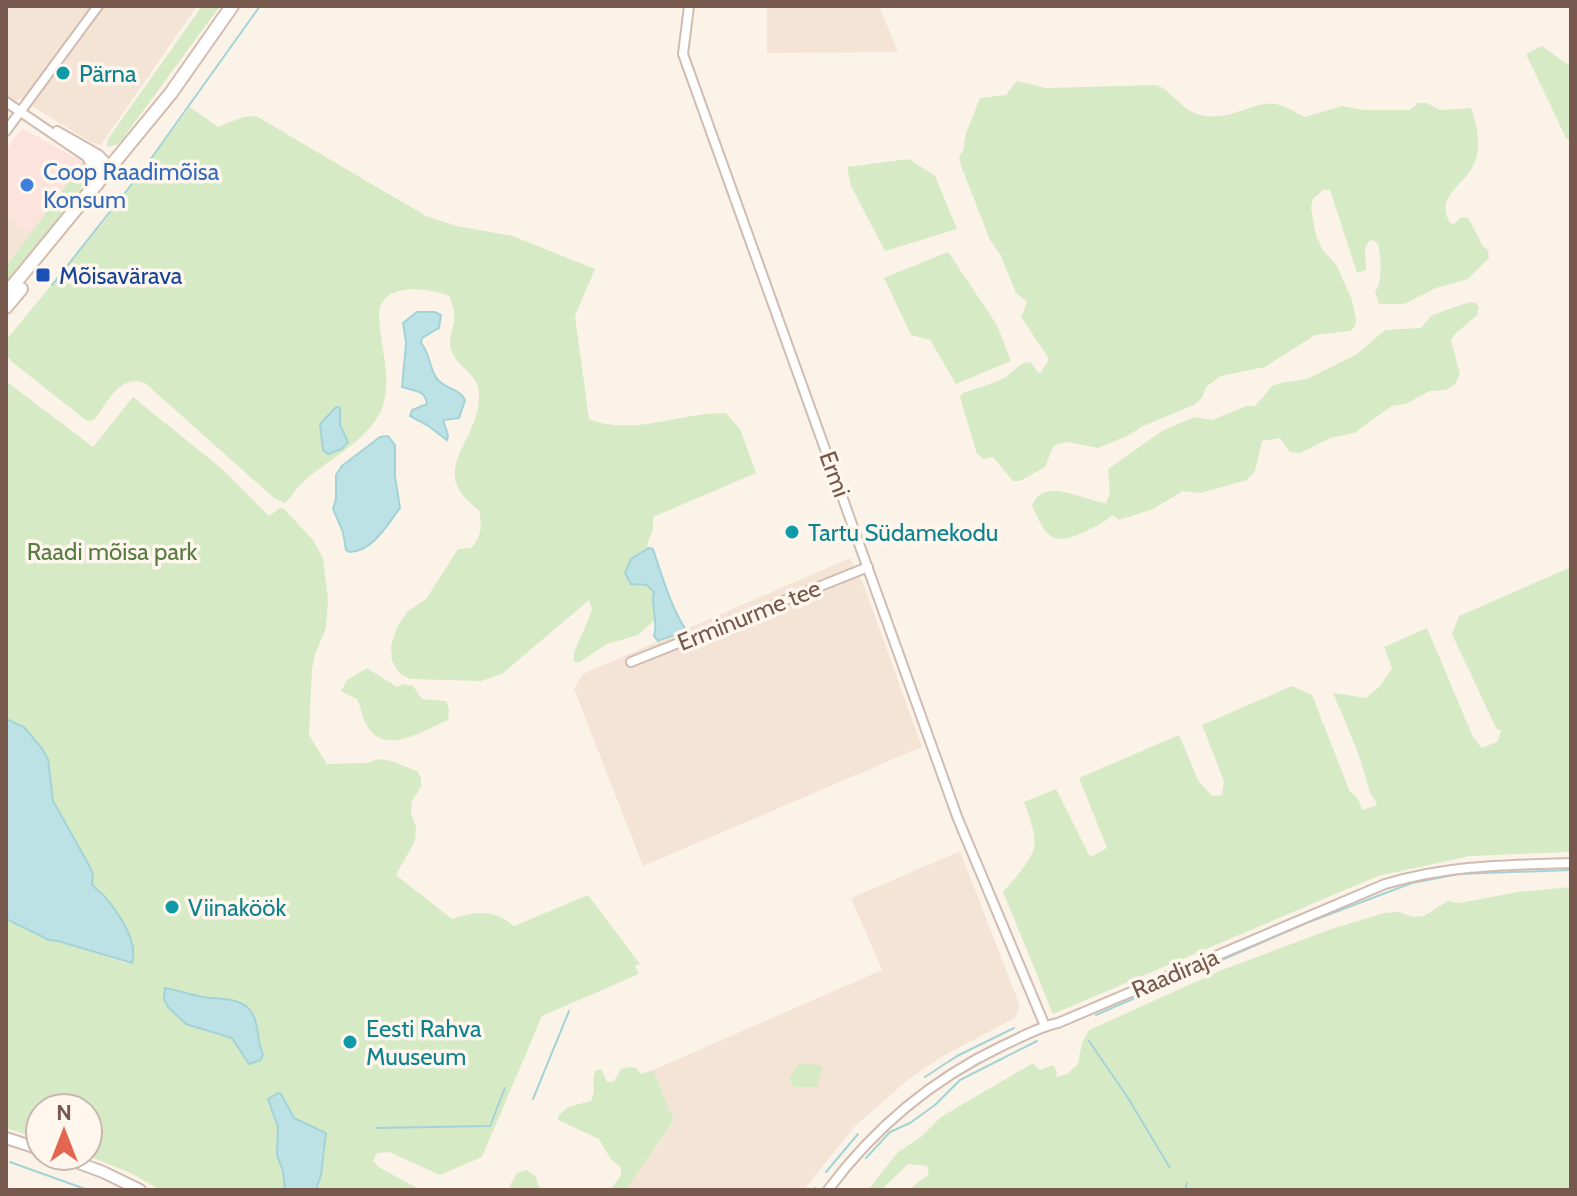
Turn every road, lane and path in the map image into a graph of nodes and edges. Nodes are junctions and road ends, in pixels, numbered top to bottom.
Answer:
1 (98, 6) edge
2 (232, 6) edge
3 (689, 6) edge
4 (6, 102) edge
5 (21, 112) junction
6 (32, 118) junction
7 (6, 131) edge
8 (90, 159) junction
9 (113, 171) junction
10 (97, 184) junction
11 (6, 294) edge
12 (6, 307) edge
13 (868, 567) junction
14 (631, 662) dead end
15 (1571, 863) edge
16 (1045, 1026) junction
17 (103, 1172) edge
18 (140, 1190) edge
19 (828, 1190) edge

1 - 5 street
2 - 9 main road
3 - 13 street, Ermi
4 - 5 street
5 - 6 street
5 - 7 street
6 - 8 street
6 - 9 street
8 - 9 street
8 - 10 main road
9 - 10 main road
9 - 12 main road
10 - 11 main road
13 - 14 street, Erminurme tee
13 - 16 street, Ermi
15 - 16 street, Raadiraja
16 - 19 street, Raadiraja
17 - 18 street

